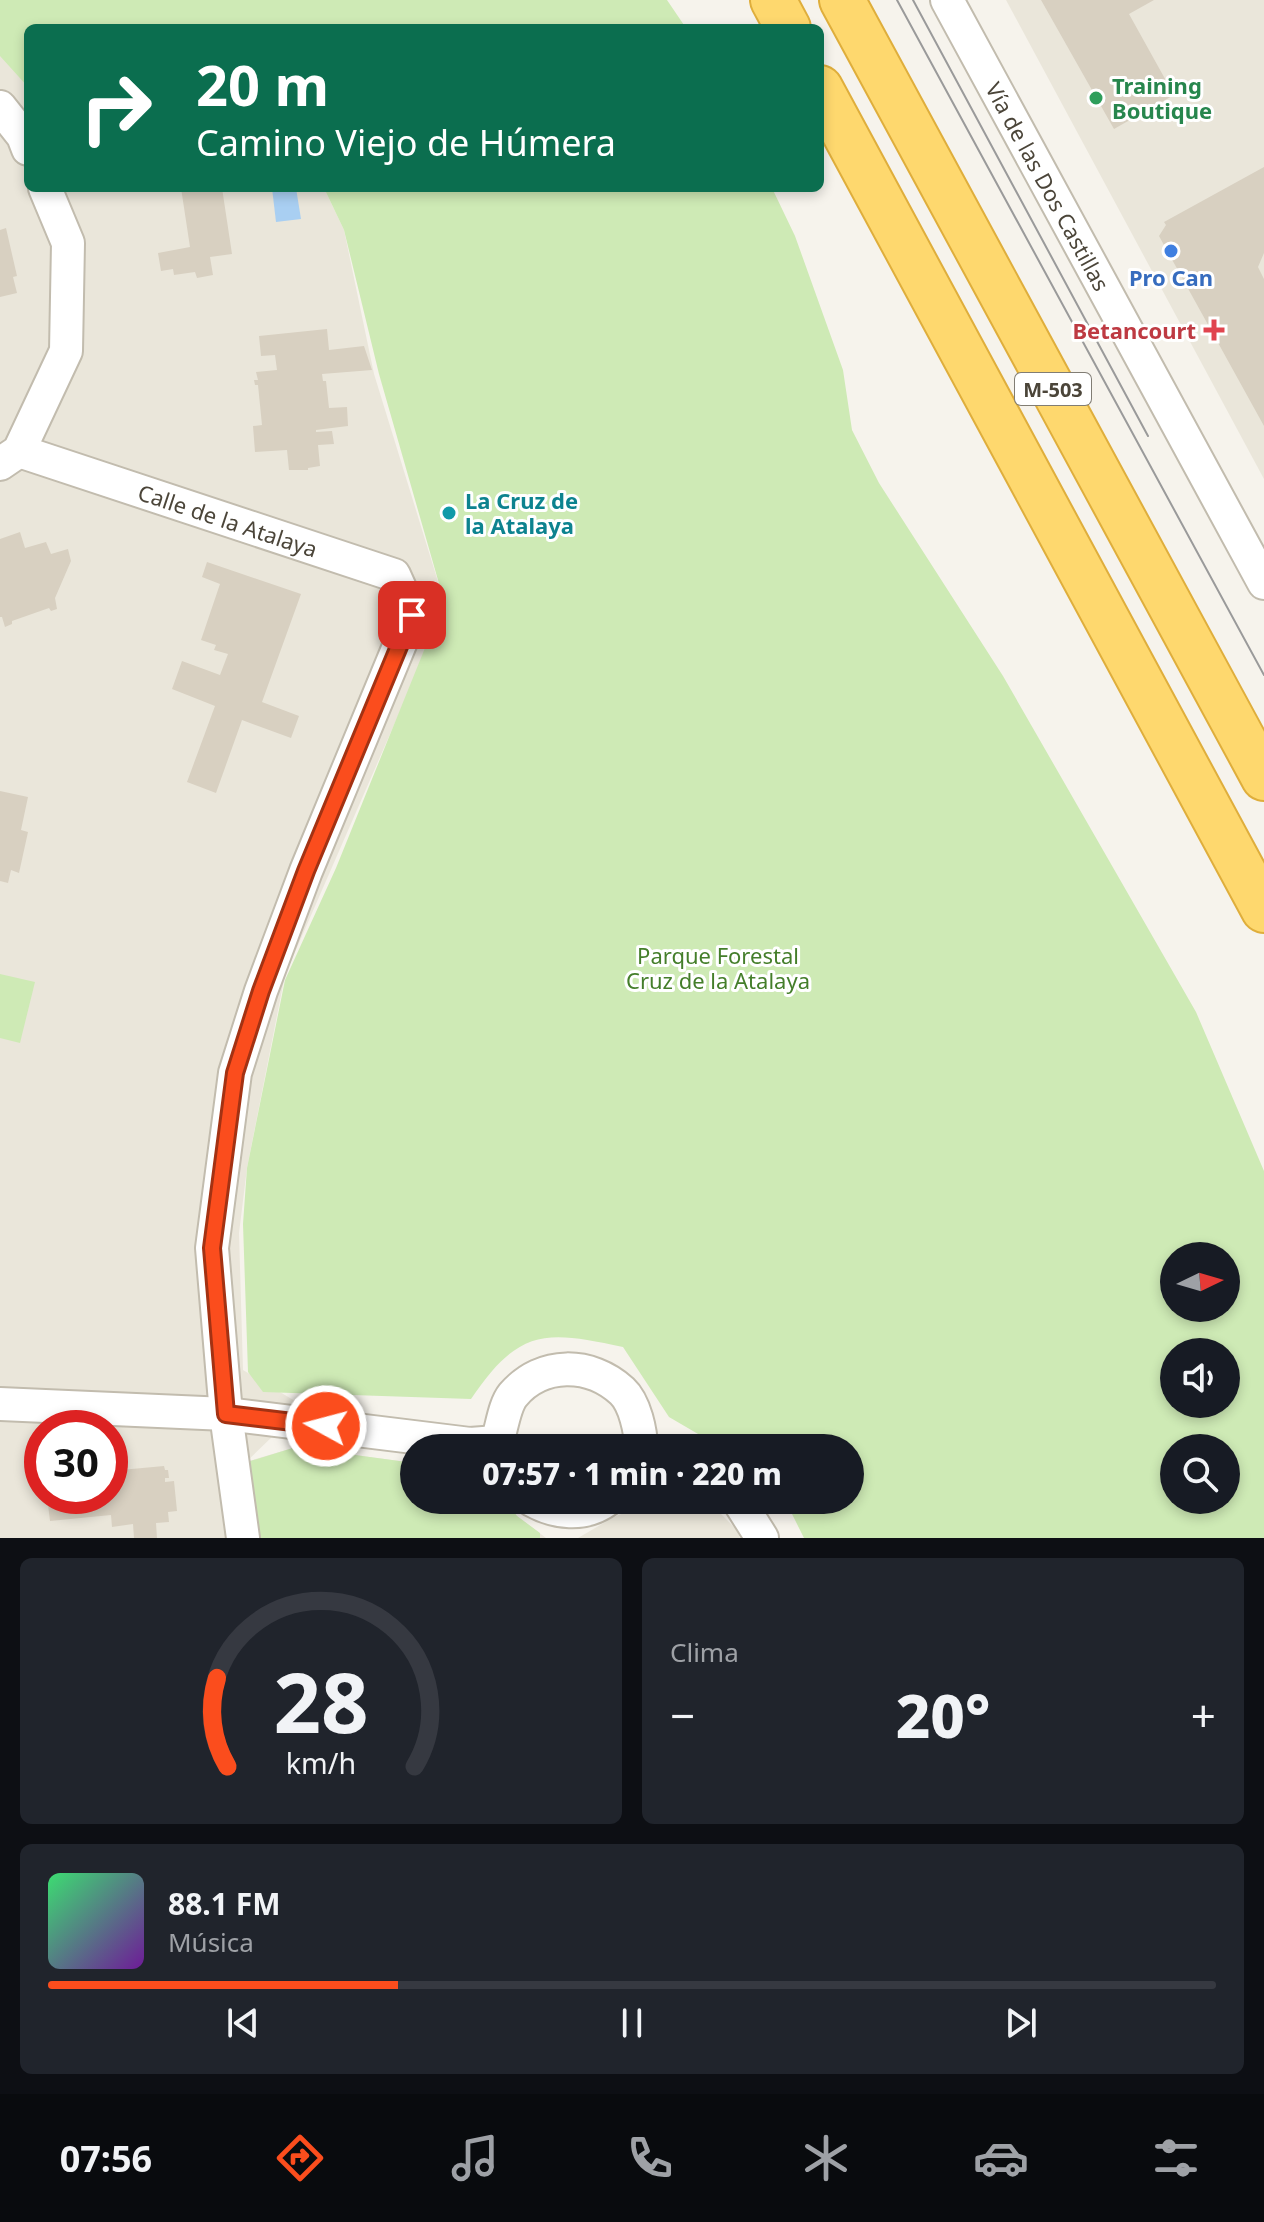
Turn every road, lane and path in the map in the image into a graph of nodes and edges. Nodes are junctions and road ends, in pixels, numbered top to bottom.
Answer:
1 (773, 0) edge
2 (842, 0) edge
3 (947, 0) edge
4 (786, 24) edge
5 (824, 95) edge
6 (0, 107) edge
7 (24, 139) edge
8 (47, 192) edge
9 (10, 458) edge
10 (1264, 583) edge
11 (1264, 778) edge
12 (1264, 912) edge
13 (0, 1404) edge
14 (226, 1414) junction
15 (501, 1434) edge
16 (641, 1434) edge
17 (400, 1435) edge
18 (584, 1514) edge
19 (747, 1514) edge
20 (564, 1525) edge
21 (243, 1538) edge
22 (762, 1538) edge

1 - 4 highway
2 - 11 highway, M-503
3 - 10 street, Vía de las Dos Castillas
5 - 12 highway, M-503
6 - 7 street
8 - 9 street
9 - 14 street, Calle de la Atalaya
13 - 14 street
14 - 17 street
14 - 21 street
15 - 16 street
18 - 20 street
19 - 22 street

